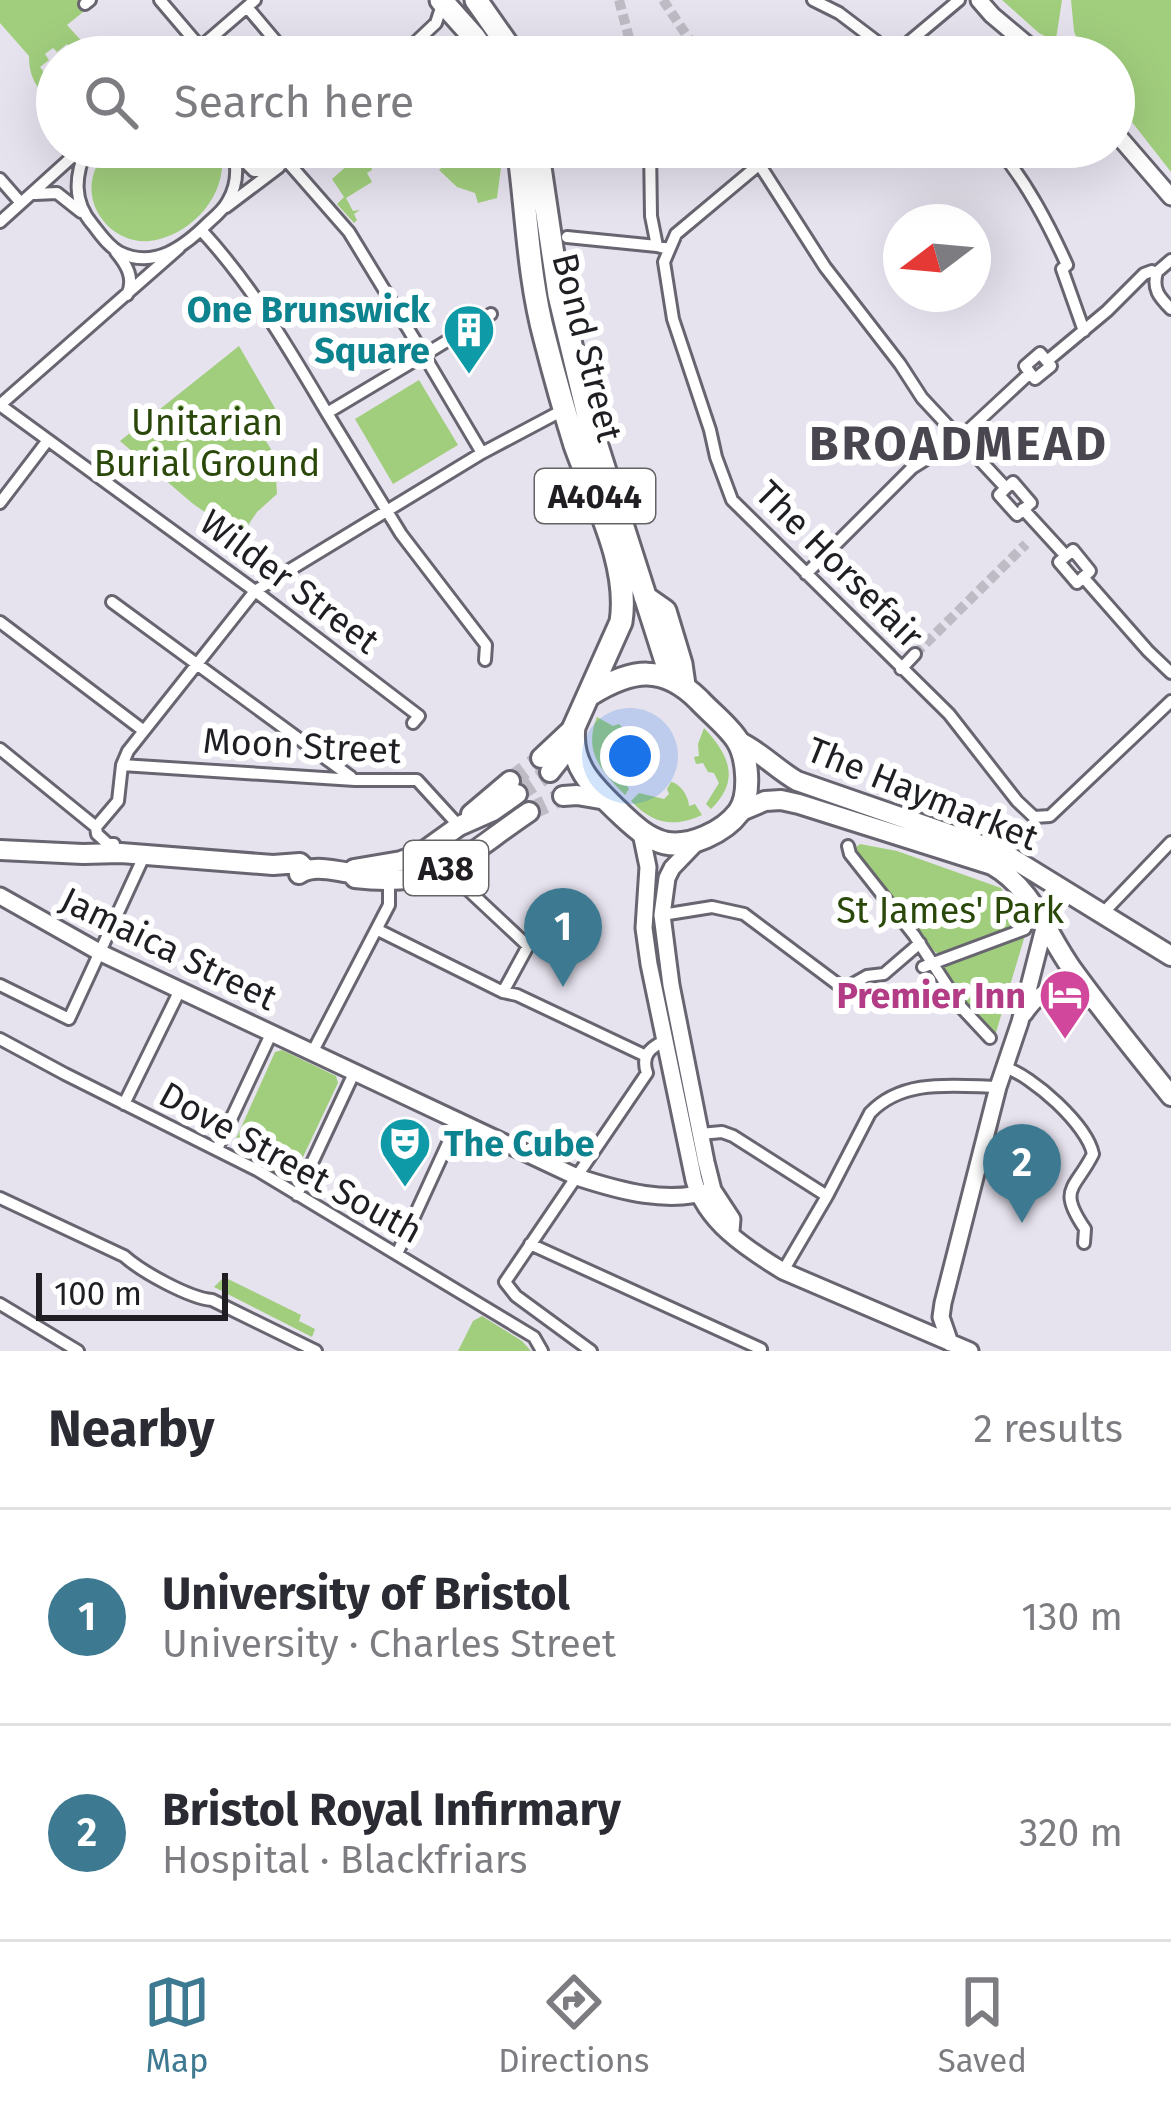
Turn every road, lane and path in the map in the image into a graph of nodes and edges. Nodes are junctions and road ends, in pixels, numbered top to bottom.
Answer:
1 (160, 0) edge
2 (476, 0) edge
3 (814, 0) edge
4 (442, 1) edge
5 (980, 2) edge
6 (251, 4) edge
7 (956, 4) edge
8 (191, 36) edge
9 (213, 36) edge
10 (274, 36) edge
11 (422, 36) edge
12 (473, 36) edge
13 (501, 36) edge
14 (868, 36) edge
15 (918, 36) edge
16 (1018, 36) edge
17 (1135, 155) edge
18 (61, 168) edge
19 (80, 168) edge
20 (237, 168) edge
21 (278, 168) edge
22 (287, 168) edge
23 (520, 168) edge
24 (540, 168) edge
25 (650, 168) edge
26 (1013, 168) edge
27 (755, 169) joint
28 (0, 178) edge
29 (1171, 197) edge
30 (26, 199) junction
31 (221, 210) junction
32 (84, 214) junction
33 (0, 222) edge
34 (201, 230) junction
35 (567, 237) dead end
36 (179, 248) junction
37 (663, 248) junction
38 (113, 249) junction
39 (1171, 260) edge
40 (1152, 271) dead end
41 (125, 298) junction
42 (1171, 309) edge
43 (491, 314) dead end
44 (1084, 331) junction
45 (424, 356) junction
46 (0, 405) edge
47 (566, 409) junction
48 (327, 412) junction
49 (960, 438) junction
50 (48, 440) junction
51 (482, 453) junction
52 (0, 502) edge
53 (385, 511) junction
54 (806, 574) junction
55 (255, 591) junction
56 (112, 602) dead end
57 (129, 615) junction
58 (0, 622) edge
59 (120, 626) dead end
60 (915, 654) tunnel mouth
61 (485, 660) dead end
62 (197, 666) junction
63 (901, 669) junction
64 (1171, 673) edge
65 (678, 682) junction
66 (591, 694) junction
67 (1170, 702) edge
68 (413, 723) dead end
69 (144, 731) junction
70 (573, 736) junction
71 (738, 741) junction
72 (0, 749) edge
73 (122, 765) junction
74 (545, 765) tunnel mouth
75 (355, 780) junction
76 (514, 788) tunnel mouth
77 (563, 796) tunnel mouth
78 (606, 800) junction
79 (530, 812) tunnel mouth
80 (739, 812) junction
81 (459, 826) junction
82 (96, 828) junction
83 (641, 832) junction
84 (0, 838) edge
85 (1171, 842) edge
86 (696, 843) junction
87 (848, 846) dead end
88 (0, 850) edge
89 (114, 850) junction
90 (145, 854) junction
91 (451, 866) junction
92 (351, 873) junction
93 (389, 882) junction
94 (0, 896) edge
95 (1096, 908) junction
96 (662, 915) junction
97 (1035, 920) junction
98 (378, 930) junction
99 (920, 943) junction
100 (1056, 945) junction
101 (101, 953) junction
102 (1171, 956) edge
103 (927, 964) junction
104 (0, 986) edge
105 (180, 990) junction
106 (503, 992) junction
107 (1026, 995) junction
108 (1097, 1004) junction
109 (1019, 1022) junction
110 (272, 1032) junction
111 (990, 1038) dead end
112 (0, 1039) edge
113 (665, 1041) junction
114 (313, 1052) junction
115 (646, 1056) junction
116 (1004, 1067) junction
117 (356, 1071) junction
118 (647, 1072) junction
119 (673, 1075) junction
120 (998, 1088) junction
121 (1171, 1096) edge
122 (124, 1104) junction
123 (459, 1119) junction
124 (700, 1134) junction
125 (217, 1149) junction
126 (577, 1177) junction
127 (703, 1185) junction
128 (297, 1195) junction
129 (826, 1196) junction
130 (0, 1198) edge
131 (1084, 1243) dead end
132 (530, 1244) junction
133 (397, 1254) junction
134 (783, 1271) junction
135 (0, 1304) edge
136 (950, 1343) junction
137 (761, 1350) edge
138 (78, 1351) edge
139 (316, 1351) edge
140 (542, 1351) edge
141 (591, 1351) edge
142 (970, 1351) edge

1 - 8 street
2 - 13 highway
3 - 14 street
4 - 11 street
4 - 12 highway
5 - 7 street
5 - 16 main road
6 - 9 street
6 - 10 street
7 - 15 street
17 - 29 main road
18 - 30 street
19 - 32 street
20 - 31 street
21 - 31 street
22 - 45 street
23 - 47 highway, Bond Street / A4044
24 - 65 highway, Bond Street / A4044
25 - 37 street, The Horsefair
26 - 44 street
27 - 37 street
27 - 49 street
28 - 30 street
30 - 32 street
30 - 33 street
31 - 34 street
32 - 38 street
34 - 36 street
34 - 48 street
35 - 37 street
36 - 38 street
36 - 41 street
37 - 54 street, The Horsefair
38 - 41 street
39 - 42 street
40 - 44 street
41 - 46 street
43 - 45 street
44 - 49 street
45 - 48 street
45 - 51 street
46 - 50 street, Wilder Street
47 - 51 street
47 - 66 highway, Bond Street / A4044
48 - 53 street
49 - 54 street
49 - 64 street
50 - 52 street
50 - 55 street, Wilder Street
51 - 53 street
53 - 55 street
53 - 61 street
54 - 63 street, The Horsefair
55 - 62 street
55 - 68 street, Wilder Street
56 - 57 street
57 - 59 street
57 - 62 street
58 - 69 street
60 - 63 street
62 - 69 street
62 - 75 street
63 - 67 street, The Horsefair
65 - 66 highway
65 - 71 highway
66 - 70 highway
69 - 73 street
70 - 74 main road
70 - 78 highway
71 - 80 highway
71 - 95 main road, The Haymarket
72 - 82 street
73 - 75 street, Moon Street
73 - 82 street
75 - 81 street, Moon Street
76 - 81 main road, A38
77 - 78 main road
78 - 83 highway
79 - 91 main road, A38
80 - 86 highway
80 - 97 main road, The Haymarket
81 - 92 main road, A38
82 - 89 street
83 - 86 highway
83 - 113 main road
84 - 89 main road, A38
85 - 95 street
86 - 96 main road
87 - 99 street
88 - 89 main road, A38
89 - 90 main road, A38
90 - 92 main road, A38
90 - 101 street
91 - 93 main road, A38
91 - 106 street
92 - 93 main road, A38
93 - 98 street
94 - 101 main road, Jamaica Street
95 - 102 main road, The Haymarket
96 - 99 street
96 - 124 main road
97 - 100 main road, The Haymarket
97 - 103 street
97 - 107 main road
98 - 106 street
98 - 114 street
99 - 103 street
100 - 107 main road
100 - 108 main road, The Haymarket
101 - 104 street
101 - 105 main road, Jamaica Street
103 - 111 street
105 - 110 main road, Jamaica Street
105 - 122 street
106 - 115 street
107 - 109 main road
108 - 109 main road
108 - 121 main road, The Haymarket
109 - 116 main road
110 - 114 main road, Jamaica Street
110 - 125 street
112 - 122 street, Dove Street South
113 - 115 street
113 - 119 main road
114 - 117 main road, Jamaica Street
115 - 118 street
116 - 120 main road
116 - 131 street
117 - 123 main road, Jamaica Street
117 - 128 street
118 - 119 street
118 - 126 street
119 - 127 main road
120 - 129 street
120 - 136 main road
122 - 125 street, Dove Street South
123 - 126 main road, Jamaica Street
123 - 133 street
124 - 127 main road
124 - 129 street
125 - 128 street, Dove Street South
126 - 127 main road, Jamaica Street
126 - 132 street
127 - 134 main road
128 - 133 street, Dove Street South
129 - 134 street
130 - 139 street
132 - 137 street
132 - 141 street
133 - 140 street, Dove Street South
134 - 136 main road
135 - 138 street
136 - 142 main road

